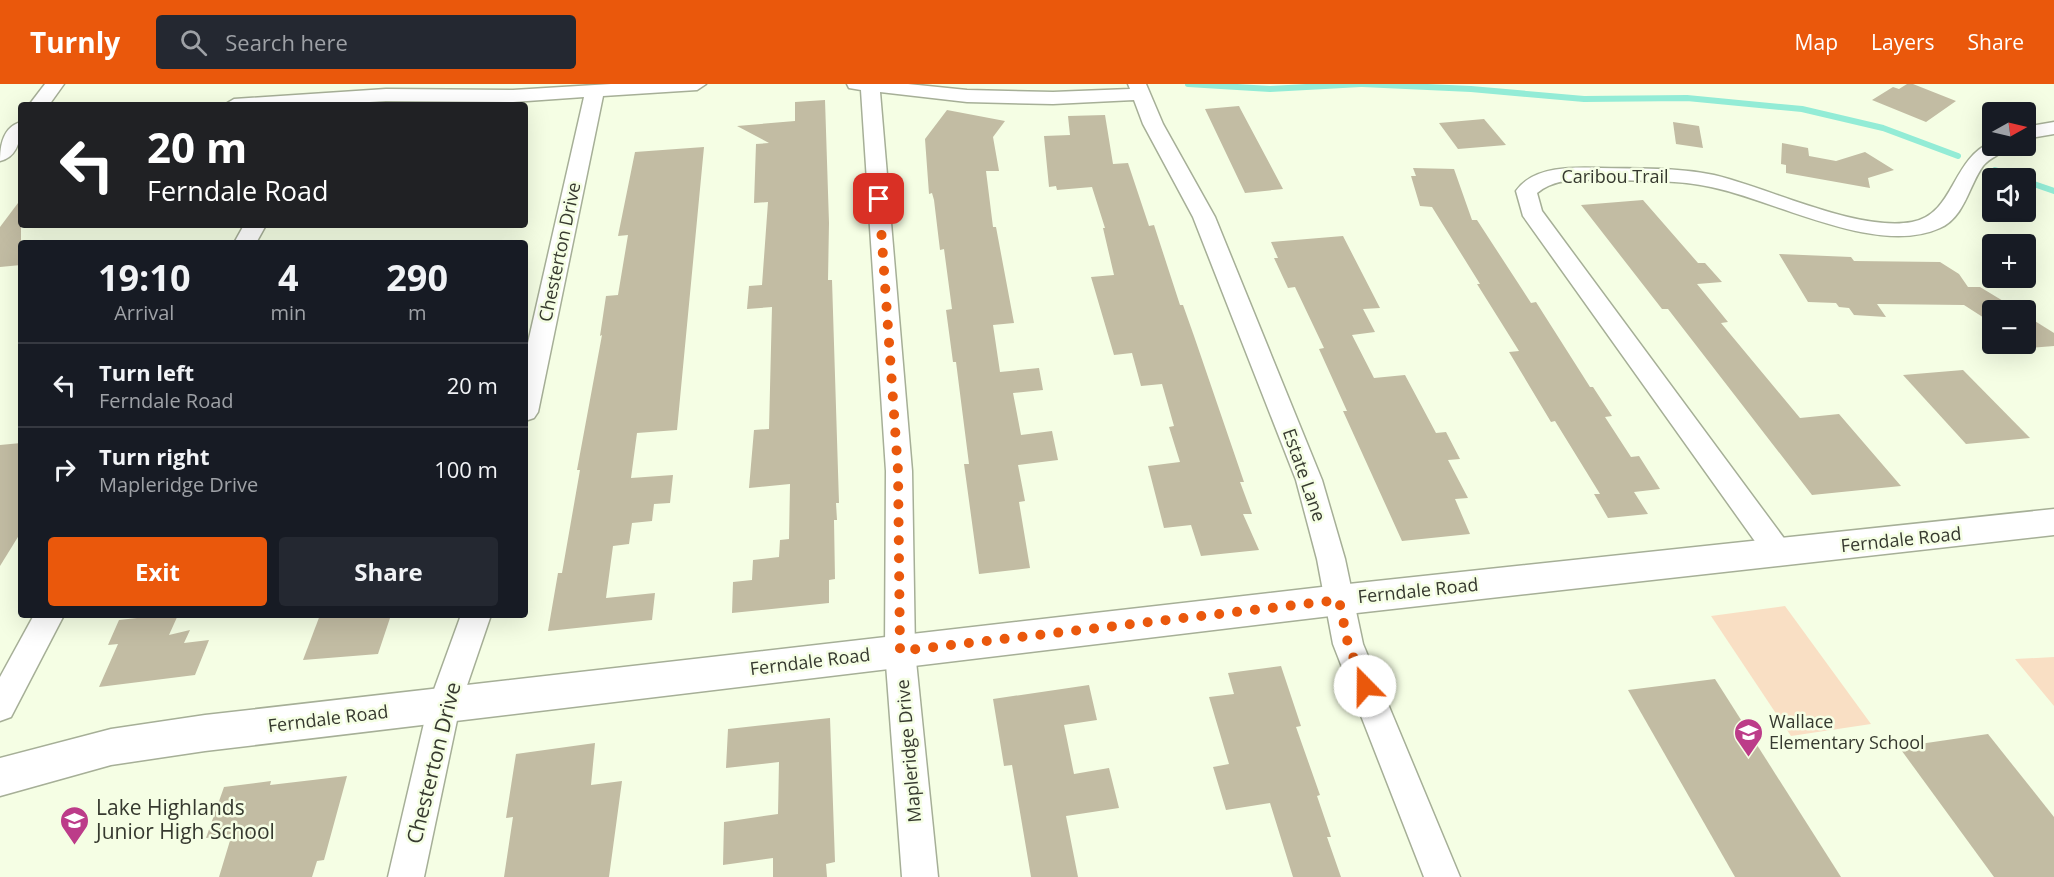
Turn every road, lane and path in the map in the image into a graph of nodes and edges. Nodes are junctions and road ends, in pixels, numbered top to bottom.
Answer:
1 (55, 84) edge
2 (697, 84) edge
3 (863, 85) edge
4 (1139, 89) edge
5 (595, 91) junction
6 (41, 102) edge
7 (320, 102) edge
8 (2054, 128) edge
9 (2036, 131) edge
10 (18, 132) edge
11 (18, 154) edge
12 (1982, 156) edge
13 (0, 157) edge
14 (528, 398) edge
15 (2054, 522) edge
16 (1779, 553) junction
17 (1339, 600) junction
18 (47, 618) edge
19 (475, 618) edge
20 (900, 651) junction
21 (444, 706) junction
22 (0, 707) edge
23 (0, 777) edge
24 (406, 877) edge
25 (920, 877) edge
26 (1442, 877) edge

1 - 6 street
2 - 5 street
3 - 4 street
3 - 20 street, Mapleridge Drive
4 - 17 street, Estate Lane
5 - 7 street
5 - 14 street, Chesterton Drive
8 - 9 street
10 - 13 street
11 - 13 street
12 - 16 street, Caribou Trail
15 - 16 street, Ferndale Road
16 - 17 street, Ferndale Road
17 - 20 street, Ferndale Road
17 - 26 street, Estate Lane
18 - 22 street
19 - 21 street, Chesterton Drive
20 - 21 street, Ferndale Road
20 - 25 street, Mapleridge Drive
21 - 23 street, Ferndale Road
21 - 24 street, Chesterton Drive

